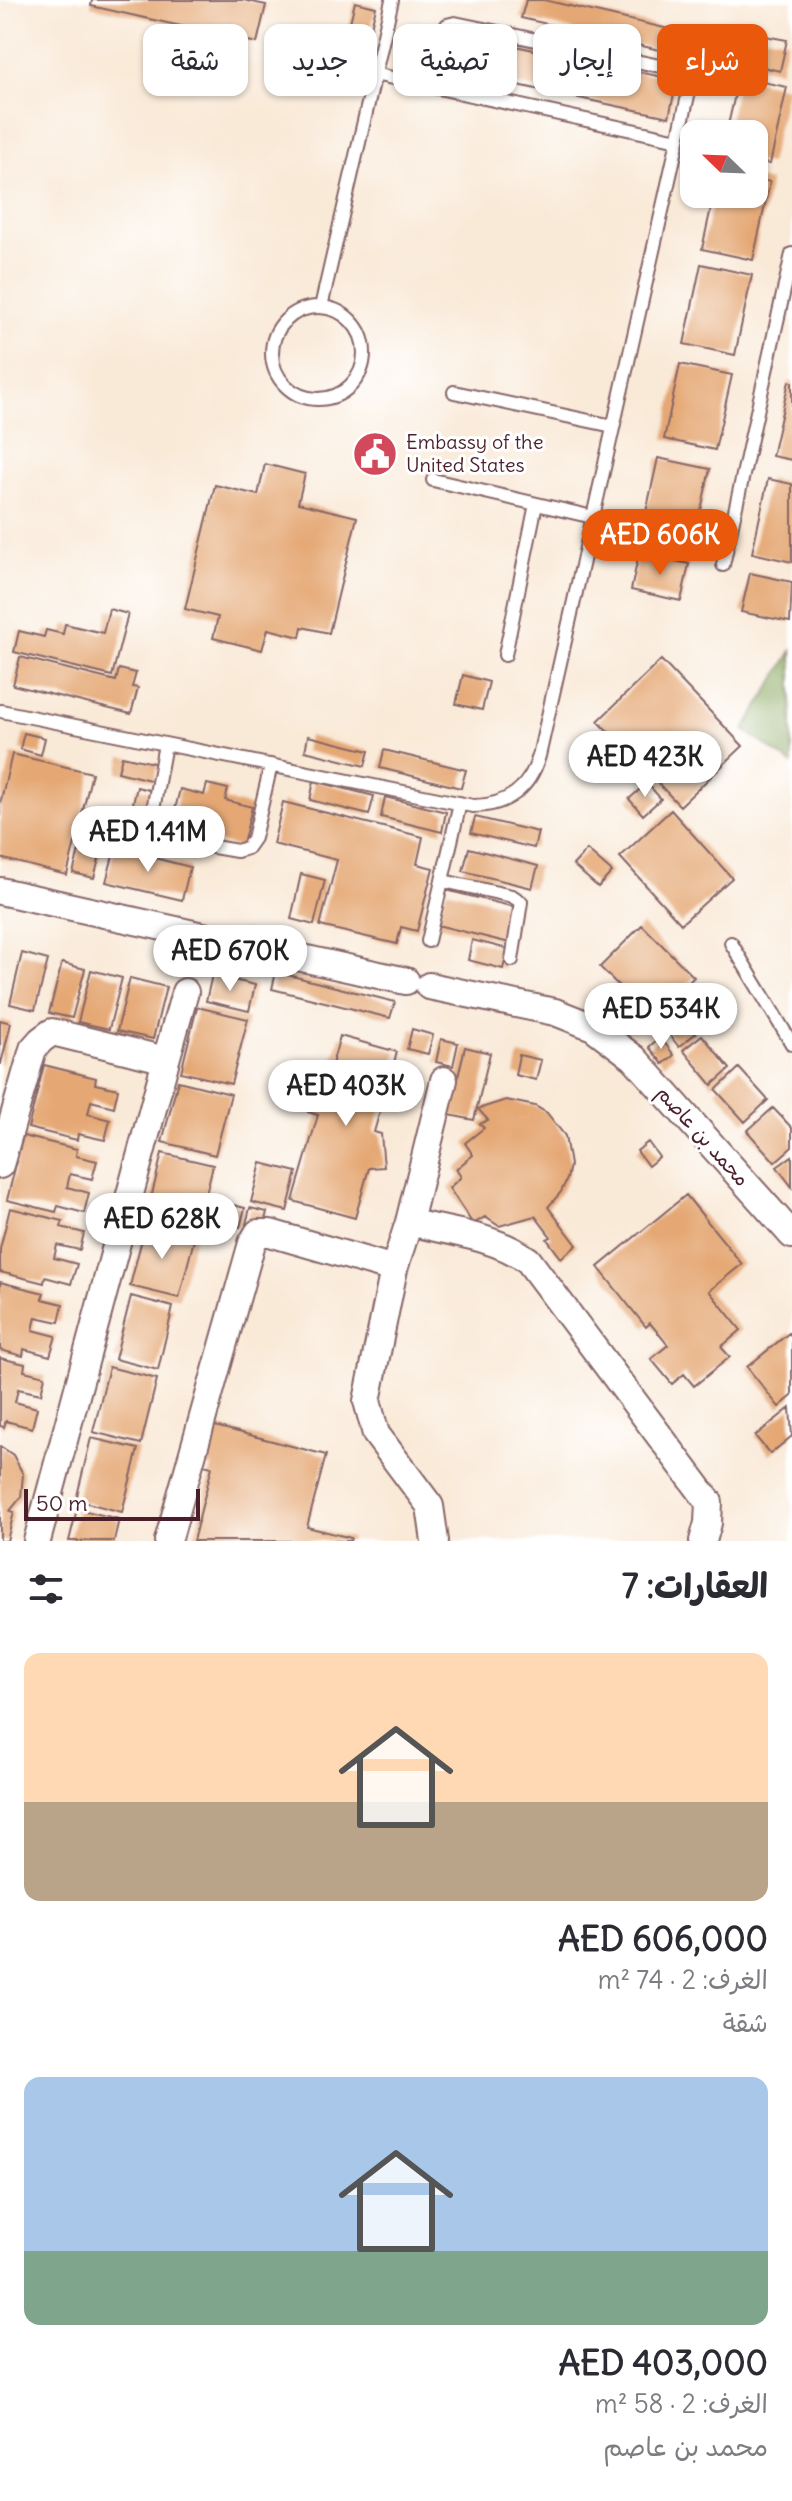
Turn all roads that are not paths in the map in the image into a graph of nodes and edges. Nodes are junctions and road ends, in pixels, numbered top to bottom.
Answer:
1 (392, 0) edge
2 (517, 36) edge
3 (377, 62) edge
4 (369, 96) edge
5 (477, 96) edge
6 (678, 140) junction
7 (792, 254) edge
8 (321, 307) junction
9 (454, 392) dead end
10 (613, 426) junction
11 (433, 480) dead end
12 (536, 504) junction
13 (593, 517) junction
14 (723, 565) dead end
15 (505, 655) dead end
16 (1, 711) edge
17 (165, 744) junction
18 (271, 765) junction
19 (460, 803) junction
20 (443, 881) junction
21 (0, 891) edge
22 (428, 941) dead end
23 (731, 943) dead end
24 (512, 960) dead end
25 (185, 992) dead end
26 (792, 1044) edge
27 (166, 1060) junction
28 (444, 1080) dead end
29 (0, 1165) edge
30 (409, 1222) junction
31 (792, 1235) edge
32 (394, 1269) junction
33 (37, 1541) edge
34 (168, 1541) edge
35 (435, 1541) edge
36 (703, 1541) edge

1 - 3 lane
2 - 6 lane
4 - 8 lane
5 - 6 lane
6 - 10 lane
7 - 14 lane
8 - 8 lane
9 - 10 lane
10 - 13 lane
11 - 12 lane
12 - 13 lane
12 - 15 lane
13 - 19 lane
16 - 17 lane
17 - 18 lane
17 - 18 lane
18 - 19 lane
19 - 20 lane
20 - 22 lane
20 - 24 lane
21 - 31 street, محمد بن عاصم
23 - 26 lane
25 - 27 street
27 - 29 street
27 - 33 street
28 - 30 street
30 - 32 street
30 - 36 street
32 - 34 street
32 - 35 street

